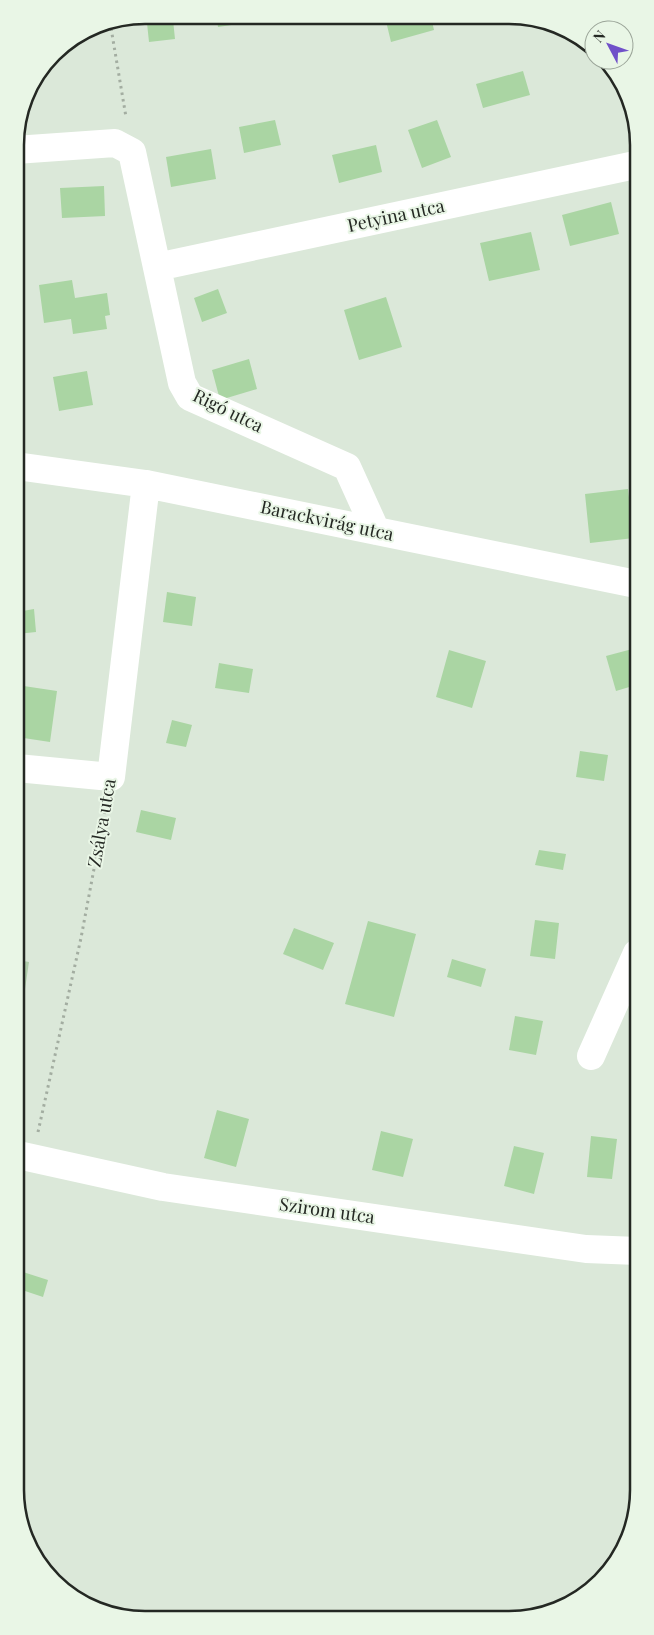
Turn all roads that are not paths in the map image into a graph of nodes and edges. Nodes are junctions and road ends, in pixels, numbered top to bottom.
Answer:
1 (24, 149) edge
2 (630, 166) edge
3 (157, 266) junction
4 (24, 467) edge
5 (146, 484) junction
6 (376, 531) junction
7 (630, 583) edge
8 (24, 769) edge
9 (630, 969) edge
10 (591, 1056) dead end
11 (25, 1156) edge
12 (630, 1251) edge

1 - 3 street, Rigó utca
2 - 3 street, Petyina utca
3 - 6 street, Rigó utca
4 - 5 street, Barackvirág utca
5 - 6 street, Barackvirág utca
5 - 8 street, Zsálya utca
6 - 7 street, Barackvirág utca
9 - 10 street
11 - 12 street, Szirom utca

